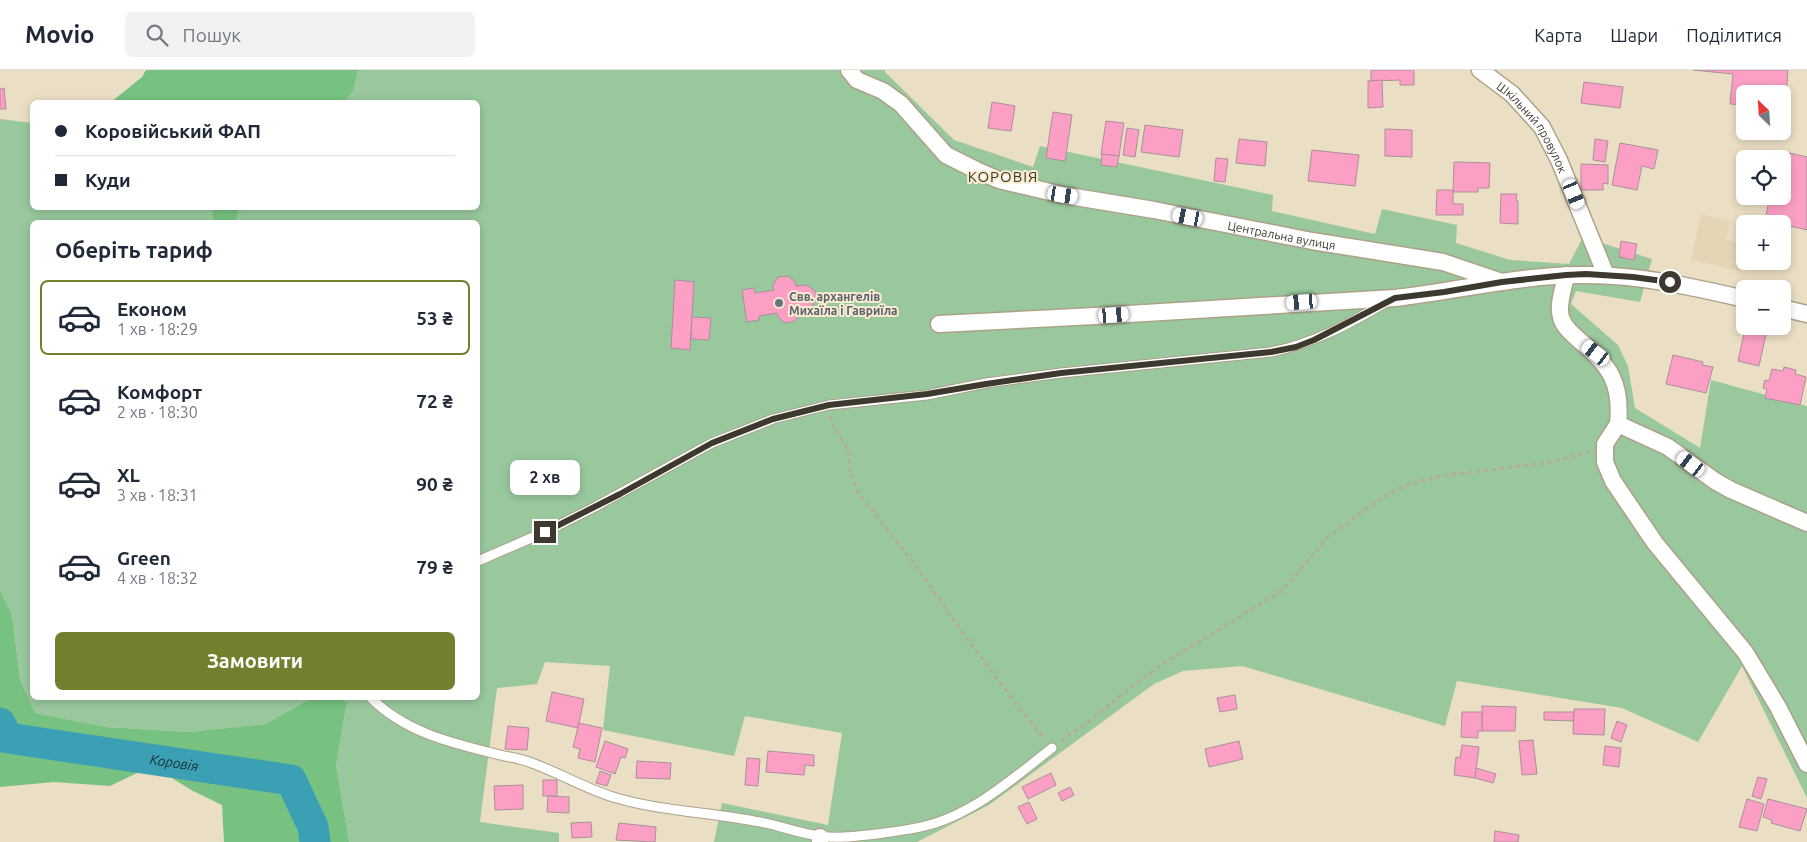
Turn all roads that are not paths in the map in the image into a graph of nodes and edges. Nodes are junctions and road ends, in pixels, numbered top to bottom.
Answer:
1 (1480, 70) edge
2 (851, 73) edge
3 (1566, 275) junction
4 (1606, 275) junction
5 (1502, 282) junction
6 (1736, 297) edge
7 (1395, 298) junction
8 (1791, 310) edge
9 (1807, 314) edge
10 (939, 324) dead end
11 (1618, 424) junction
12 (1807, 524) edge
13 (480, 560) edge
14 (373, 700) edge
15 (1052, 748) road end
16 (1807, 764) edge
17 (820, 839) edge

1 - 4 street, Шкільний провулок
2 - 5 street, Центральна вулиця
3 - 4 street, Центральна вулиця
3 - 5 street, Центральна вулиця
3 - 11 street
4 - 6 street, Центральна вулиця
5 - 7 street
7 - 10 street
7 - 13 lane
8 - 9 street
11 - 12 street
11 - 16 street
14 - 17 lane
15 - 17 lane

